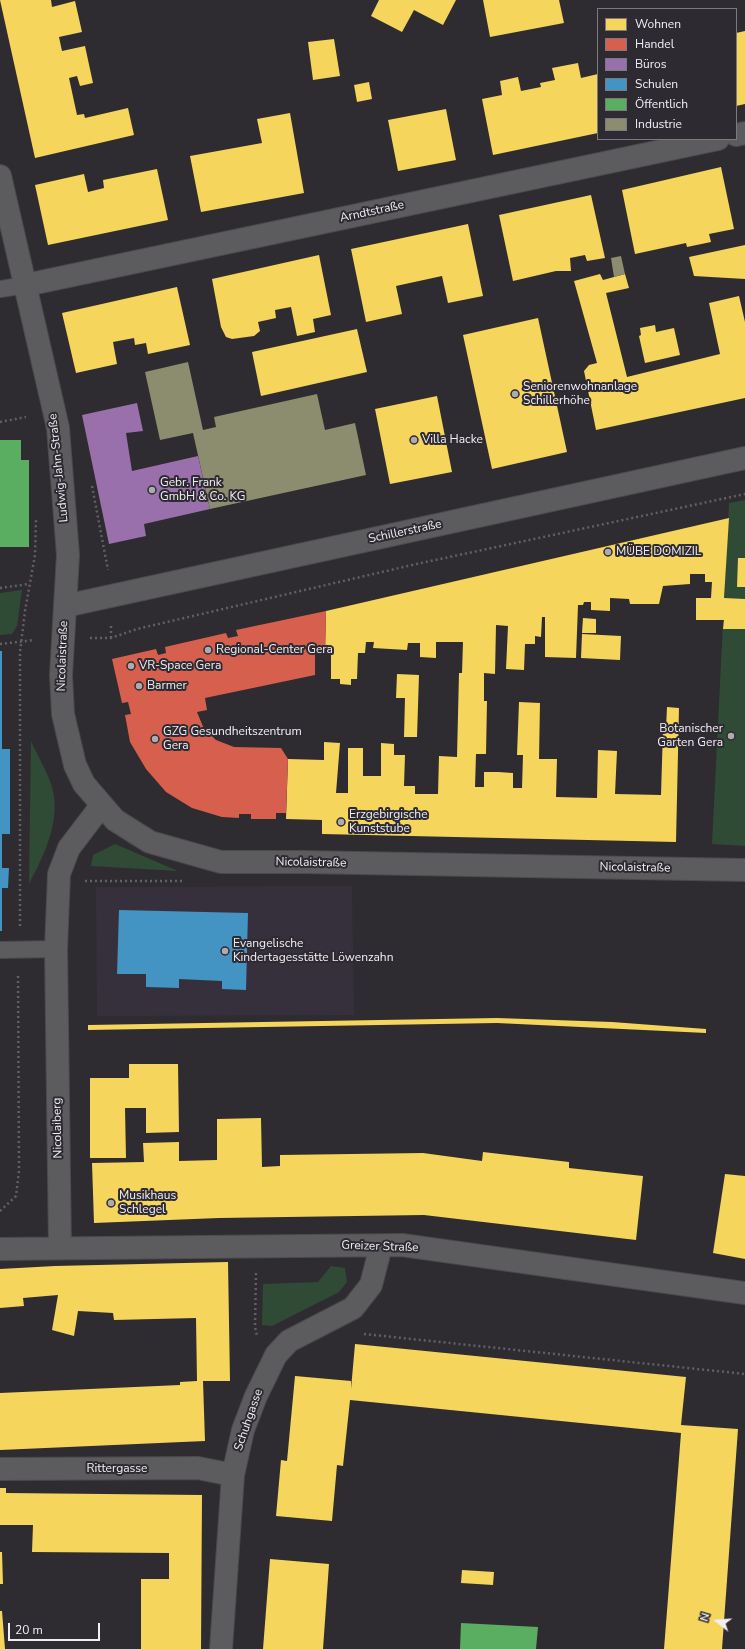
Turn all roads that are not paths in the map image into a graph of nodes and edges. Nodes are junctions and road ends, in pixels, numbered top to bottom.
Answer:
1 (713, 140) edge
2 (0, 176) edge
3 (26, 285) junction
4 (0, 289) edge
5 (745, 458) edge
6 (65, 606) junction
7 (101, 806) junction
8 (745, 870) edge
9 (56, 949) junction
10 (0, 950) edge
11 (381, 1246) junction
12 (60, 1248) junction
13 (0, 1249) edge
14 (745, 1293) edge
15 (0, 1469) edge
16 (233, 1475) junction
17 (221, 1649) edge

1 - 3 street, Arndtstraße
2 - 3 street, Ludwig-Jahn-Straße
3 - 4 lane
3 - 6 street, Ludwig-Jahn-Straße
5 - 6 street, Schillerstraße
6 - 7 street, Nicolaistraße
7 - 8 street, Nicolaistraße
7 - 9 street, Nicolaiberg
9 - 10 lane
9 - 12 street, Nicolaiberg
11 - 12 street, Greizer Straße
11 - 14 street, Greizer Straße
11 - 16 street, Schuhgasse
12 - 13 street
15 - 16 street, Rittergasse
16 - 17 street, Schuhgasse

